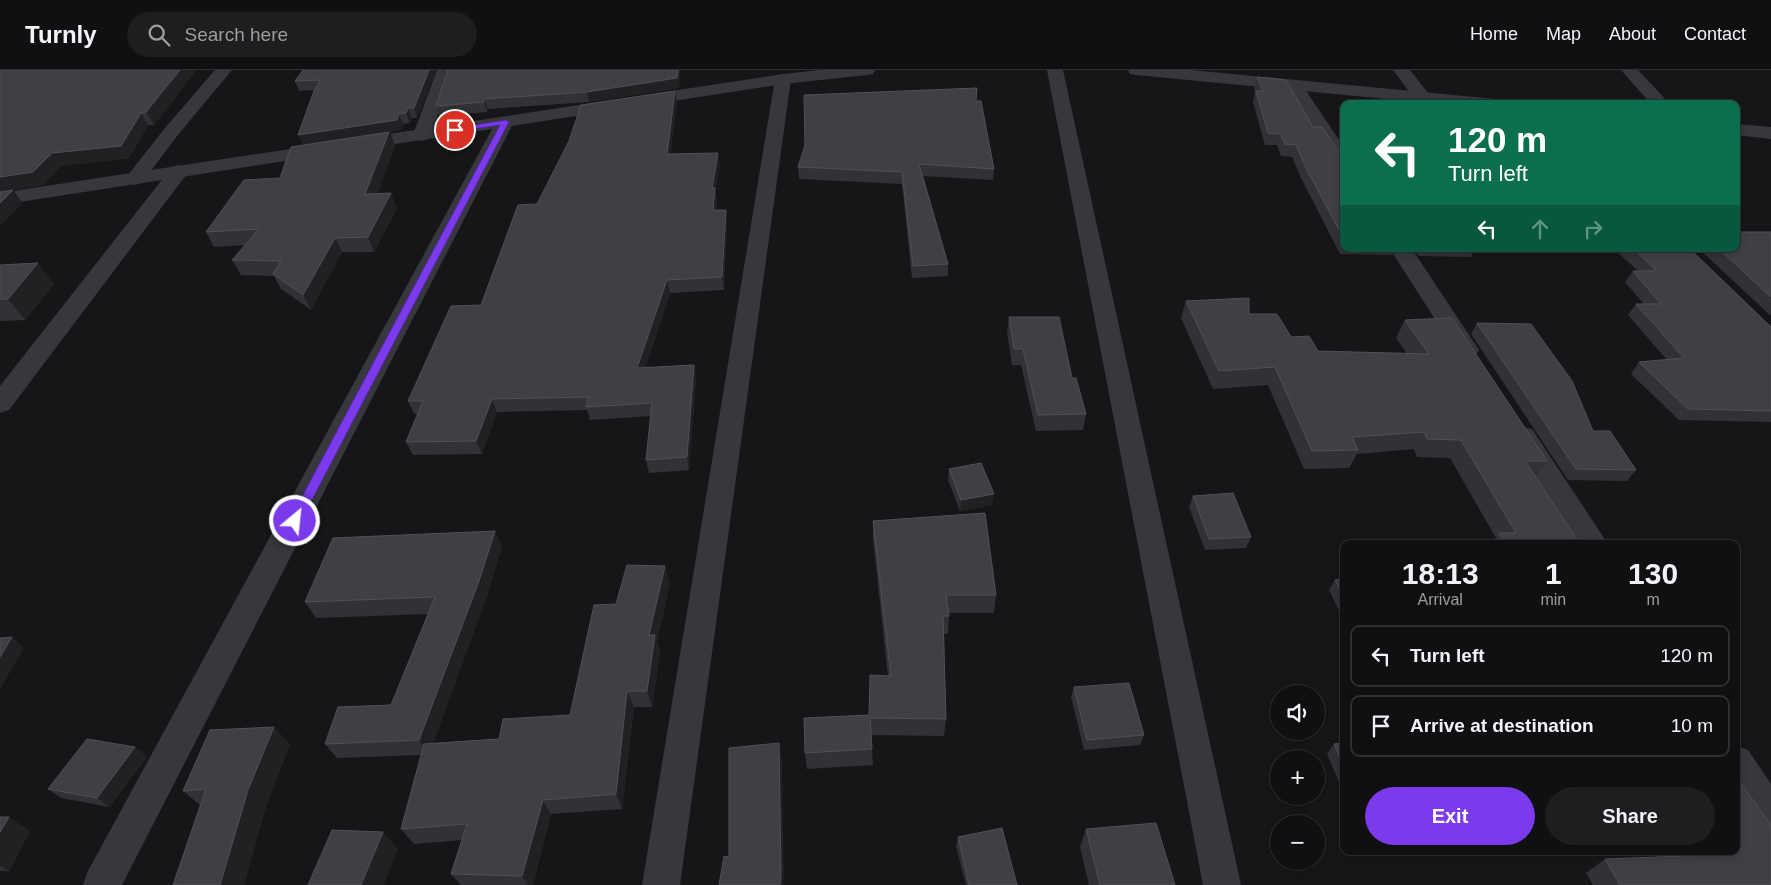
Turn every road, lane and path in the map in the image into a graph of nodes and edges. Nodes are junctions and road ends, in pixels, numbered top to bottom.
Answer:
1 (224, 70) edge
2 (444, 70) edge
3 (868, 70) edge
4 (1055, 70) edge
5 (1136, 70) edge
6 (1401, 70) edge
7 (1629, 70) edge
8 (782, 79) junction
9 (1294, 86) junction
10 (1422, 96) junction
11 (1459, 100) edge
12 (1657, 100) edge
13 (506, 122) junction
14 (1740, 129) edge
15 (1771, 133) edge
16 (422, 135) junction
17 (1340, 155) edge
18 (179, 171) junction
19 (134, 179) junction
20 (0, 198) edge
21 (1403, 252) edge
22 (1481, 372) edge
23 (0, 404) edge
24 (1508, 413) edge
25 (1591, 540) edge
26 (1740, 768) edge
27 (1771, 815) edge
28 (102, 885) edge
29 (661, 885) edge
30 (1222, 885) edge

1 - 19 street
2 - 16 street
3 - 8 street
4 - 30 street
5 - 9 street
6 - 10 street
7 - 12 street
8 - 13 street
8 - 29 street
9 - 10 street
9 - 17 street
10 - 11 street
13 - 16 street
13 - 28 street
14 - 15 street
16 - 18 street
18 - 19 street
18 - 23 street
19 - 20 street
21 - 22 street
24 - 25 street
26 - 27 street

